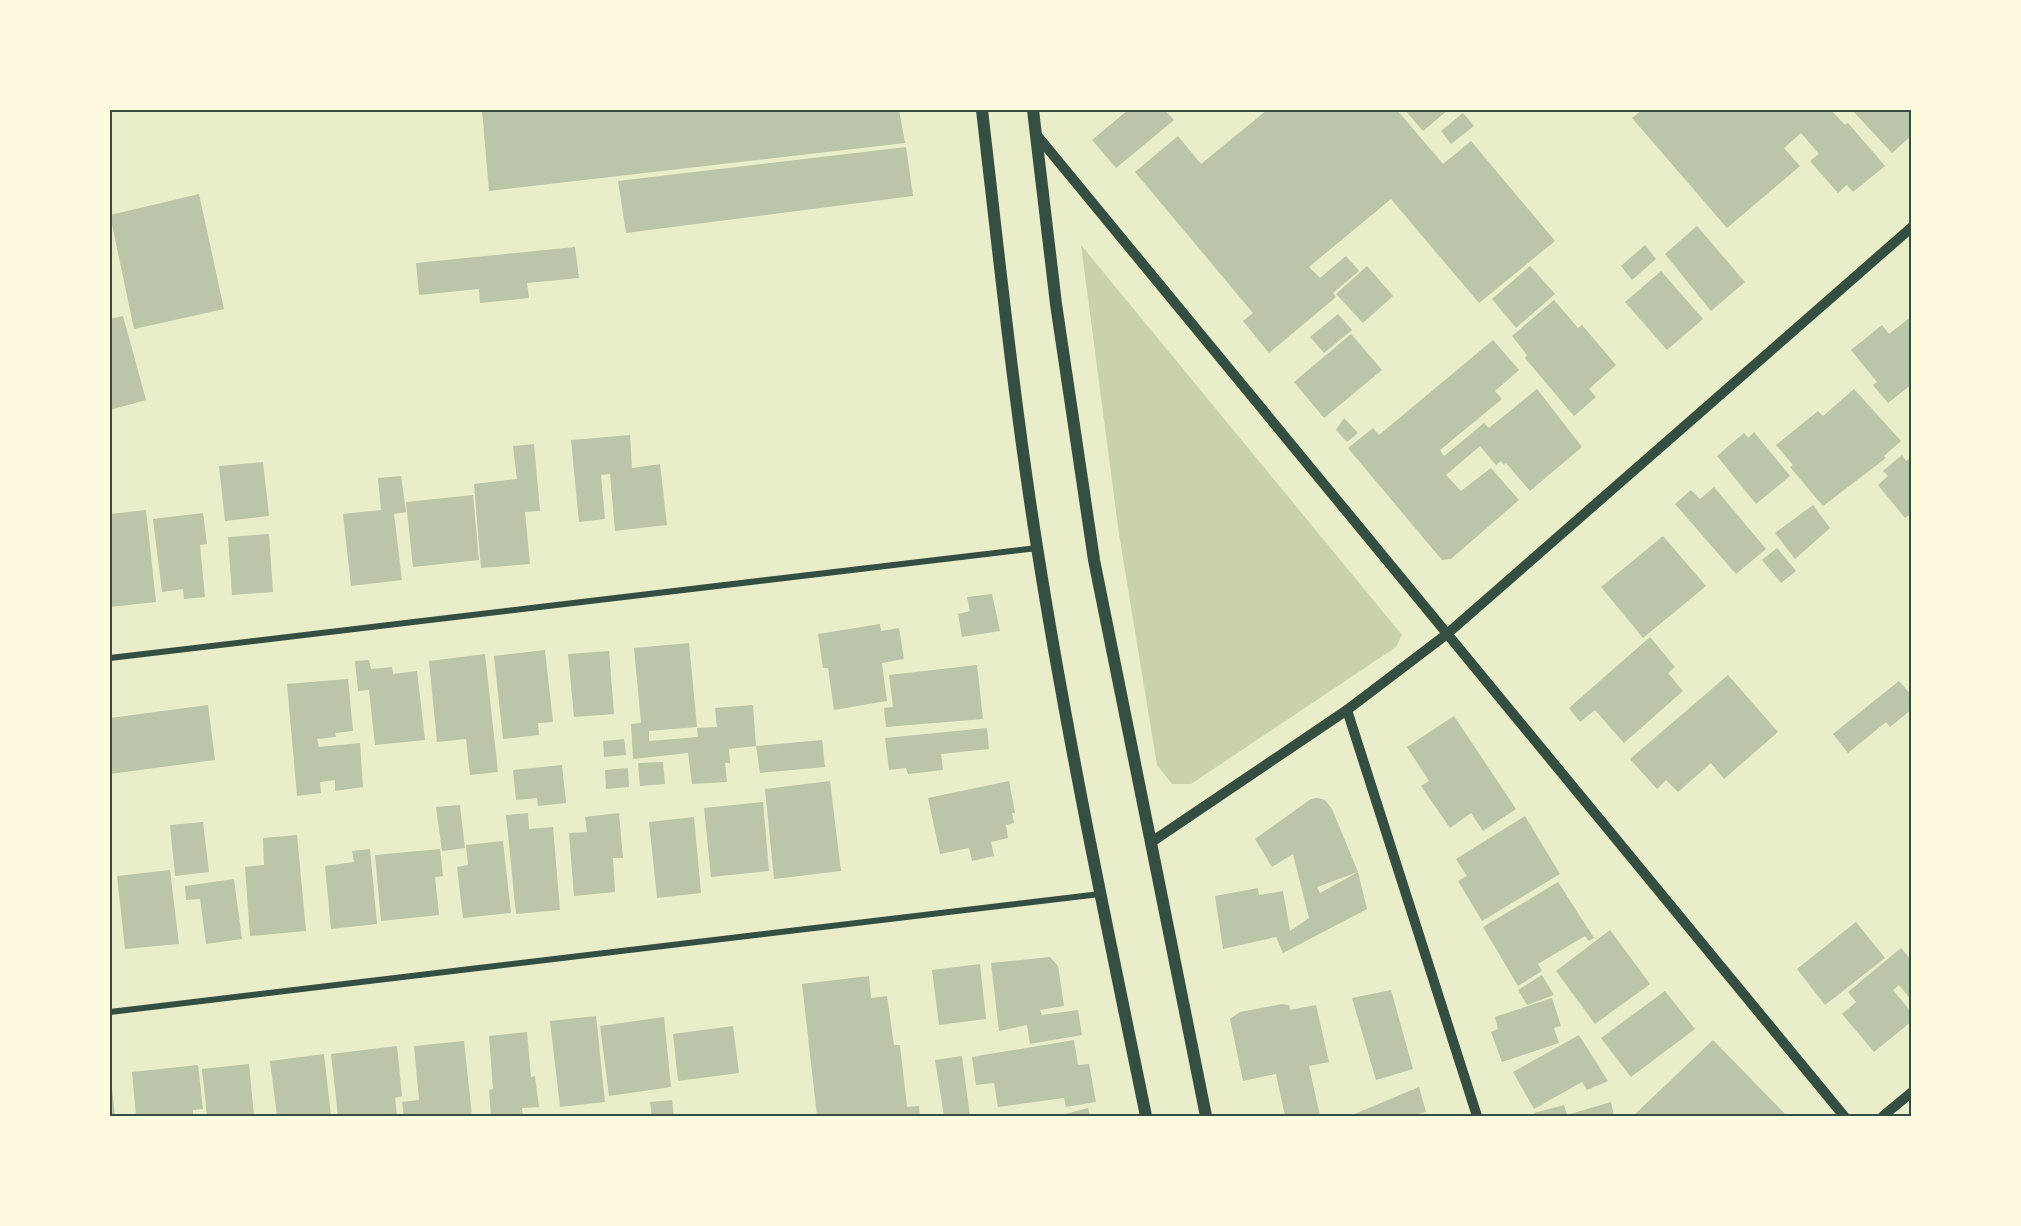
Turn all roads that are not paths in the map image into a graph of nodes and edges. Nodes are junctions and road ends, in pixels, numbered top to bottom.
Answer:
1 (982, 110) edge
2 (1033, 110) edge
3 (1035, 133) junction
4 (1911, 227) edge
5 (1037, 548) junction
6 (1447, 634) junction
7 (110, 658) edge
8 (1347, 710) junction
9 (1150, 843) junction
10 (1100, 894) junction
11 (110, 1012) edge
12 (1911, 1092) edge
13 (1146, 1116) edge
14 (1206, 1116) edge
15 (1477, 1116) edge
16 (1844, 1116) edge
17 (1883, 1116) edge

1 - 5 main road
2 - 3 main road
3 - 6 street
3 - 9 main road
4 - 6 street
5 - 7 street
5 - 10 main road
6 - 8 street
6 - 16 street
8 - 9 street
8 - 15 street
9 - 14 main road
10 - 11 street
10 - 13 main road
12 - 17 street

